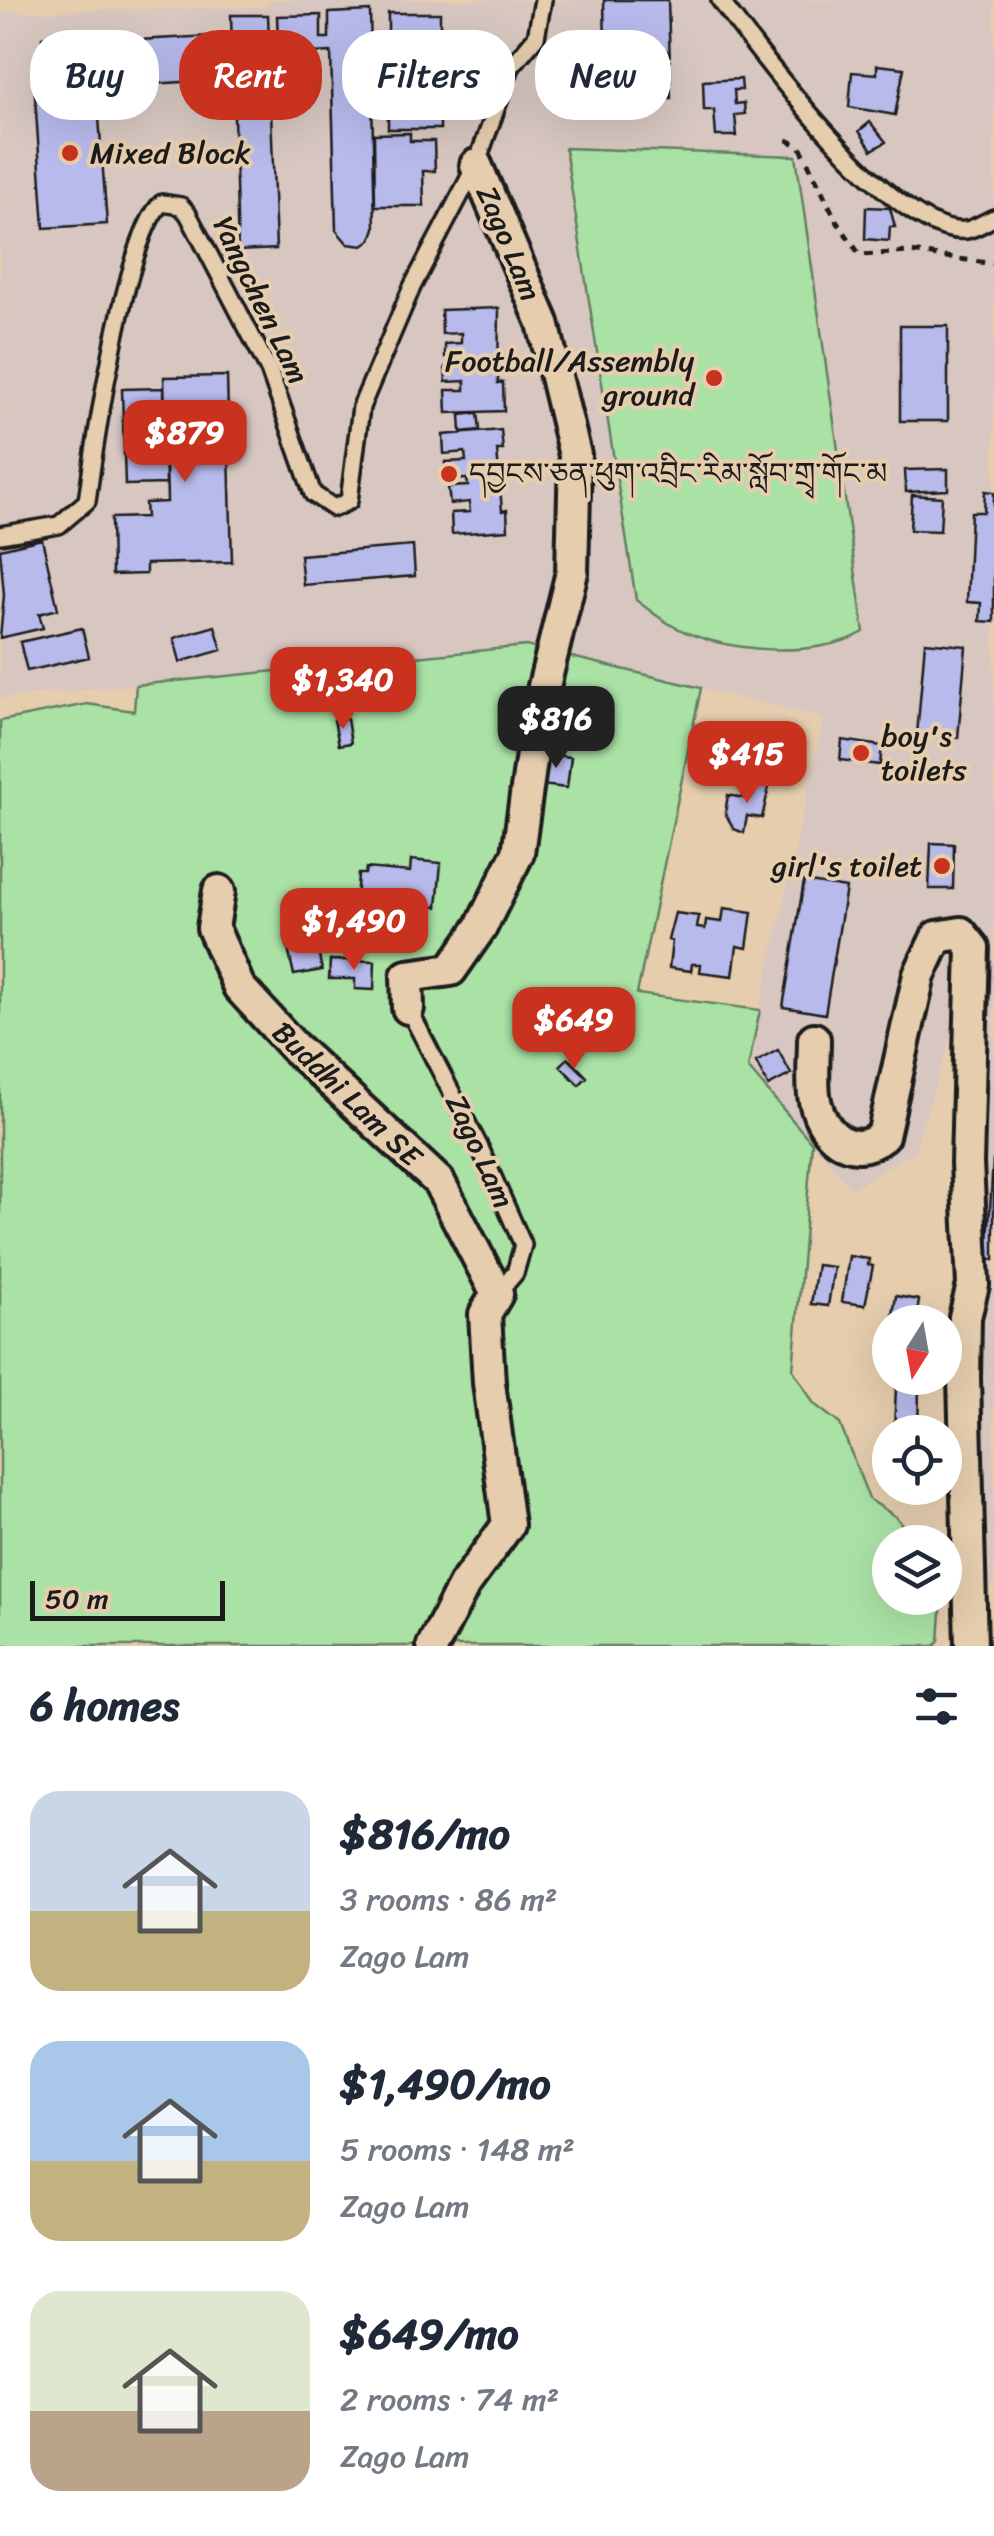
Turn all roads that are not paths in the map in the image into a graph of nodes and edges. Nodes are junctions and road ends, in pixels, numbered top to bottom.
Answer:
1 (543, 0) edge
2 (720, 0) edge
3 (476, 164) junction
4 (994, 218) edge
5 (0, 536) edge
6 (218, 891) dead end
7 (408, 1008) joint
8 (814, 1039) dead end
9 (497, 1294) junction
10 (433, 1646) edge
11 (971, 1646) edge

1 - 3 lane, Yangchen Lam
2 - 4 lane
3 - 5 lane, Yangchen Lam
3 - 7 street, Zago Lam
6 - 9 street, Buddhi Lam SE
7 - 9 lane, Zago Lam
8 - 11 street
9 - 10 street

